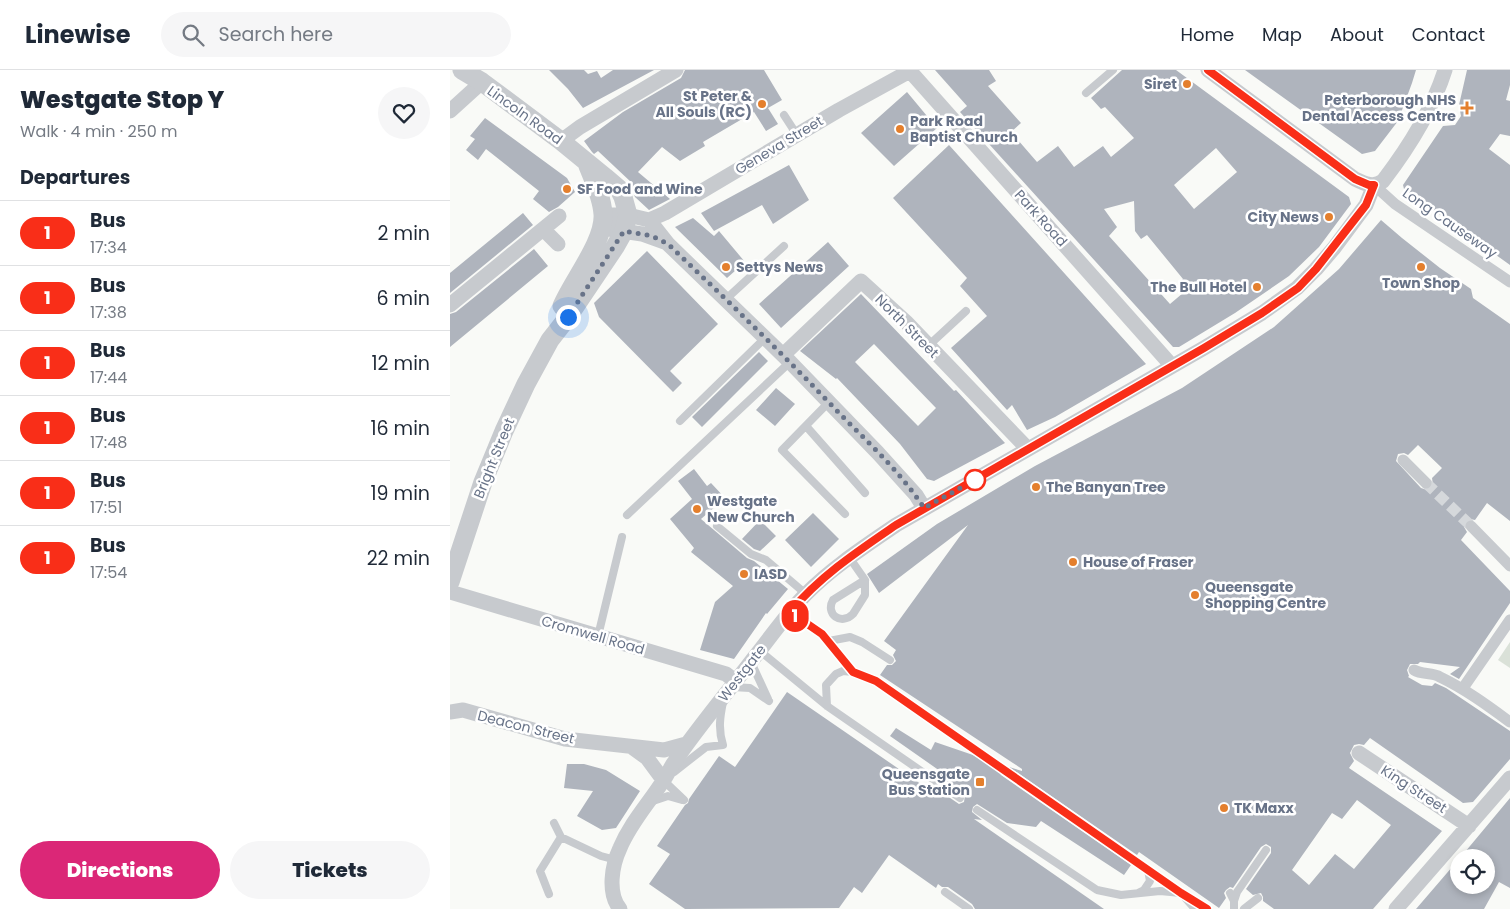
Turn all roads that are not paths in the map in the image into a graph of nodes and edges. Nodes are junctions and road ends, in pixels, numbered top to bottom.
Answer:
1 (462, 70) edge
2 (676, 70) edge
3 (910, 70) edge
4 (1113, 70) edge
5 (1208, 70) edge
6 (1445, 70) edge
7 (482, 82) junction
8 (1086, 93) dead end
9 (450, 111) edge
10 (784, 115) dead end
11 (797, 135) junction
12 (561, 141) junction
13 (587, 162) junction
14 (1374, 185) junction
15 (559, 216) dead end
16 (649, 220) junction
17 (603, 221) junction
18 (626, 223) junction
19 (543, 229) junction
20 (558, 244) dead end
21 (668, 244) junction
22 (784, 246) dead end
23 (1510, 282) edge
24 (726, 299) junction
25 (450, 305) edge
26 (966, 311) dead end
27 (765, 338) junction
28 (550, 340) junction
29 (928, 346) junction
30 (786, 358) junction
31 (1172, 366) junction
32 (829, 402) junction
33 (680, 421) dead end
34 (806, 426) junction
35 (1028, 449) junction
36 (1403, 460) dead end
37 (1426, 483) tunnel mouth
38 (866, 493) dead end
39 (924, 508) junction
40 (845, 514) dead end
41 (627, 515) dead end
42 (717, 526) dead end
43 (1471, 526) tunnel mouth
44 (622, 537) dead end
45 (849, 557) junction
46 (1510, 566) edge
47 (865, 580) junction
48 (450, 582) edge
49 (450, 592) edge
50 (806, 594) junction
51 (790, 612) junction
52 (1510, 620) edge
53 (598, 636) junction
54 (829, 640) junction
55 (755, 657) junction
56 (890, 660) dead end
57 (1414, 670) dead end
58 (853, 672) junction
59 (730, 688) junction
60 (1463, 688) junction
61 (827, 706) junction
62 (450, 712) edge
63 (1510, 722) edge
64 (686, 744) junction
65 (632, 747) junction
66 (1359, 754) dead end
67 (989, 759) dead end
68 (1004, 770) dead end
69 (1510, 778) edge
70 (664, 781) junction
71 (960, 798) dead end
72 (645, 805) junction
73 (977, 810) dead end
74 (554, 823) dead end
75 (1469, 826) junction
76 (561, 837) junction
77 (1266, 850) dead end
78 (616, 860) junction
79 (1148, 870) junction
80 (945, 892) dead end
81 (1181, 893) junction
82 (549, 894) dead end
83 (1136, 894) junction
84 (1258, 898) dead end
85 (1233, 901) edge
86 (616, 907) edge
87 (968, 909) edge
88 (1195, 909) edge
89 (1207, 909) edge
90 (1244, 909) edge
91 (1396, 909) edge

1 - 7 street, Lincoln Road
2 - 12 street
3 - 11 street, Geneva Street
3 - 31 street, Park Road
4 - 8 lane
5 - 14 street
6 - 14 street
7 - 9 street
7 - 12 street, Lincoln Road
10 - 11 lane
11 - 16 street, Geneva Street
12 - 13 street, Lincoln Road
13 - 17 street
13 - 18 street, Lincoln Road
14 - 23 street, Long Causeway
14 - 31 street, Westgate
15 - 19 street
16 - 18 street
16 - 21 street
17 - 18 street
17 - 28 street, Bright Street
18 - 21 street
18 - 28 street, Bright Street
19 - 20 street
19 - 25 street
21 - 24 street
22 - 24 lane
24 - 27 street
26 - 29 lane
27 - 30 street
27 - 33 lane
28 - 48 street, Bright Street
29 - 30 street, North Street
29 - 35 street, North Street
30 - 32 street
30 - 41 lane
31 - 35 street, Westgate
32 - 34 lane
32 - 39 street
34 - 38 lane
34 - 40 lane
35 - 39 street, Westgate
36 - 37 street
39 - 45 street, Westgate
42 - 50 lane
43 - 46 street
44 - 53 lane
45 - 47 lane
45 - 50 street, Westgate
47 - 47 lane
49 - 53 street, Cromwell Road
50 - 51 street, Westgate
51 - 54 lane
51 - 55 street, Westgate
52 - 60 street
53 - 59 street, Cromwell Road
54 - 56 lane
54 - 58 lane
55 - 59 street, Westgate
55 - 59 lane
55 - 61 lane
57 - 60 street
58 - 61 lane
58 - 67 lane
59 - 64 street, Westgate
59 - 70 lane
60 - 63 street
61 - 71 lane
62 - 65 street, Deacon Street
64 - 65 street, Deacon Street
64 - 70 street, Westgate
65 - 70 street
66 - 75 street, King Street
68 - 79 lane
69 - 75 street
70 - 72 street, Westgate
70 - 72 lane
72 - 78 street, Westgate
73 - 83 lane
74 - 76 lane
75 - 91 street
76 - 78 lane
76 - 82 lane
77 - 85 lane
78 - 86 street, Westgate
79 - 81 lane
79 - 83 lane
80 - 87 lane
81 - 83 lane
81 - 88 lane
81 - 89 lane
84 - 90 lane

